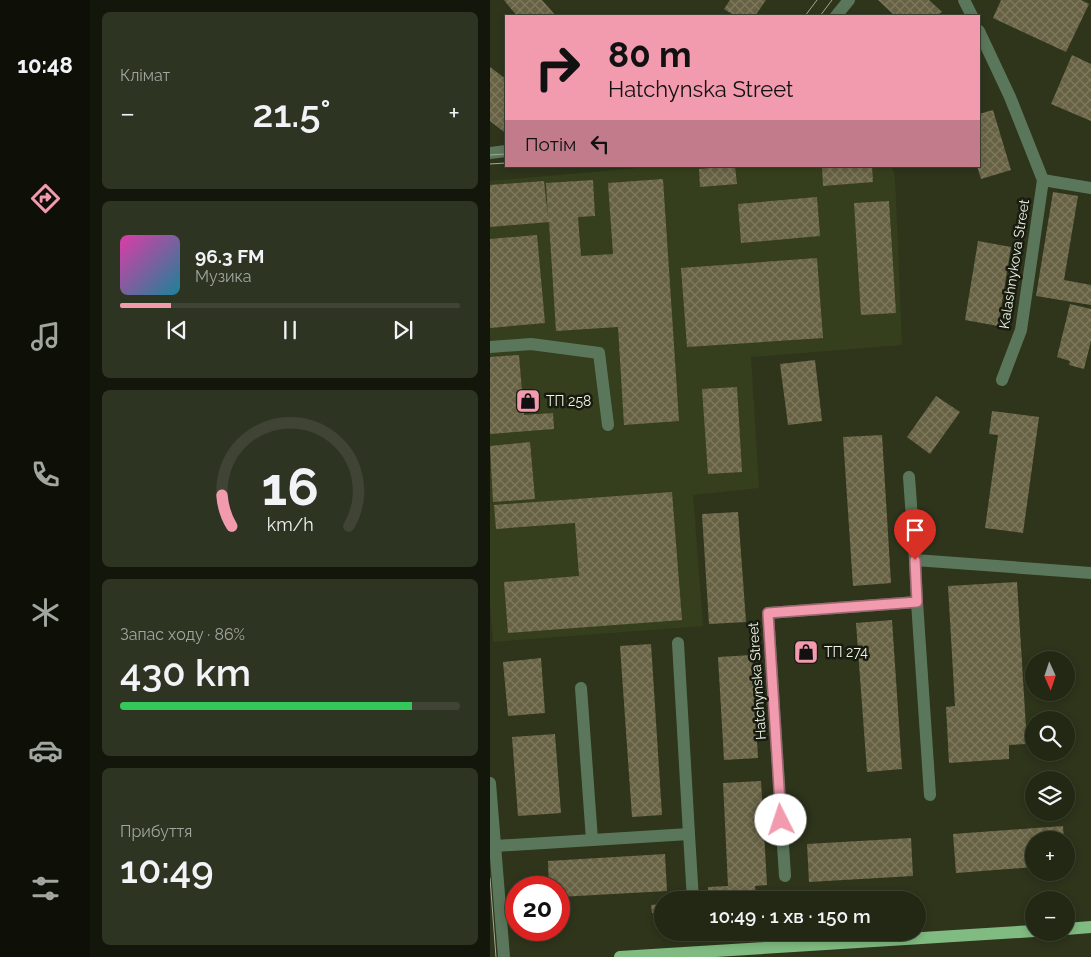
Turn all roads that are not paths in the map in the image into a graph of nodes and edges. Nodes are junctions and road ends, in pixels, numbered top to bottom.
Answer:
1 (849, 0) edge
2 (964, 0) edge
3 (837, 15) edge
4 (972, 15) edge
5 (980, 33) edge
6 (505, 151) edge
7 (490, 153) edge
8 (1043, 180) junction
9 (1091, 188) edge
10 (490, 347) edge
11 (1002, 380) dead end
12 (608, 425) dead end
13 (909, 477) dead end
14 (915, 560) junction
15 (1091, 573) edge
16 (917, 602) junction
17 (678, 643) dead end
18 (581, 688) dead end
19 (490, 783) edge
20 (930, 795) dead end
21 (689, 834) junction
22 (592, 840) junction
23 (495, 846) junction
24 (785, 876) dead end
25 (692, 891) edge
26 (1091, 927) edge
27 (1075, 928) edge
28 (1025, 931) edge
29 (504, 957) edge
30 (620, 957) edge

1 - 3 street
2 - 4 street
5 - 8 street
6 - 7 street
8 - 9 street
8 - 11 street, Kalashnykova Street
10 - 12 street
13 - 14 street
14 - 15 street
14 - 16 street
16 - 20 street
16 - 24 street, Hatchynska Street
17 - 21 street
18 - 22 street
19 - 23 street
21 - 22 street
21 - 25 street
22 - 23 street
23 - 29 street
26 - 27 main road
28 - 30 main road

